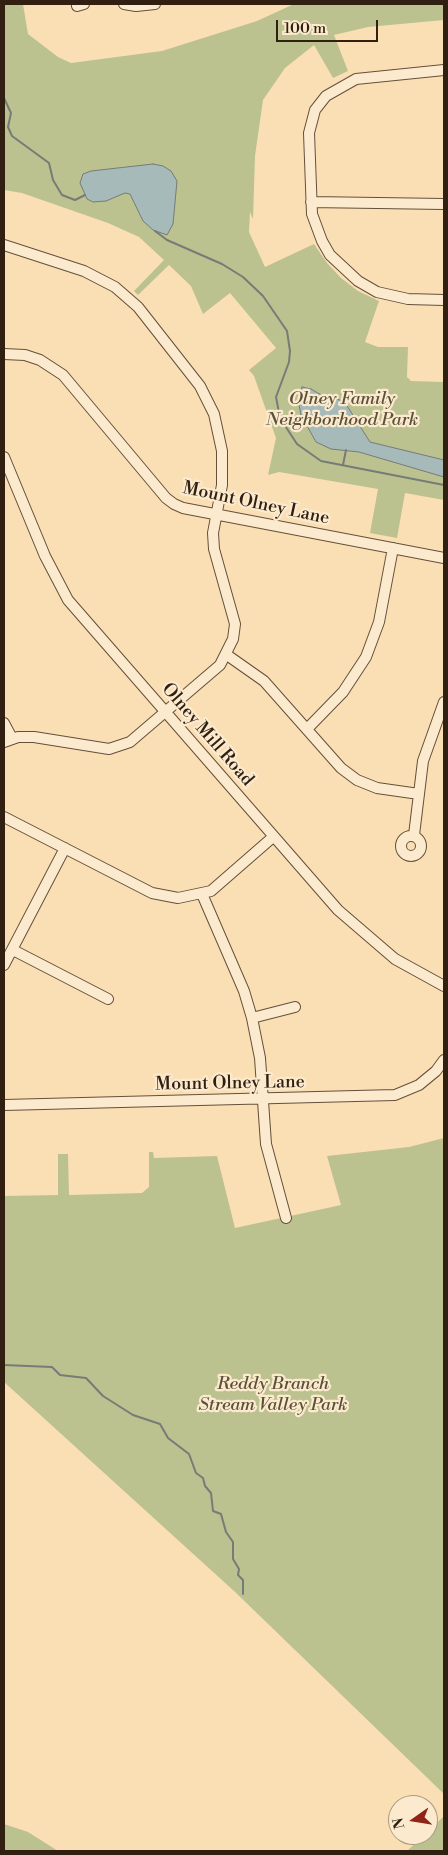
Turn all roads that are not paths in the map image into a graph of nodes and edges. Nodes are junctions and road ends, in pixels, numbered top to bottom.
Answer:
1 (124, 4) edge
2 (155, 4) edge
3 (444, 70) edge
4 (311, 202) junction
5 (444, 204) edge
6 (4, 245) edge
7 (444, 300) edge
8 (4, 354) edge
9 (4, 457) edge
10 (14, 481) junction
11 (4, 485) edge
12 (216, 514) junction
13 (393, 548) junction
14 (444, 558) edge
15 (226, 655) junction
16 (444, 702) edge
17 (165, 712) junction
18 (4, 723) edge
19 (307, 729) junction
20 (8, 740) edge
21 (419, 794) junction
22 (4, 817) edge
23 (414, 835) dead end
24 (274, 837) junction
25 (65, 848) junction
26 (202, 894) junction
27 (13, 950) junction
28 (4, 965) edge
29 (444, 986) edge
30 (108, 998) dead end
31 (295, 1006) dead end
32 (252, 1018) junction
33 (444, 1060) edge
34 (262, 1100) junction
35 (4, 1105) edge
36 (286, 1218) dead end

1 - 2 street
3 - 4 street
4 - 5 street
4 - 7 street
6 - 12 street
8 - 12 street, Mount Olney Lane
9 - 10 street, Olney Mill Road
10 - 11 street
10 - 17 street, Olney Mill Road
12 - 13 street, Mount Olney Lane
12 - 15 street
13 - 14 street, Mount Olney Lane
13 - 19 street
15 - 17 street
15 - 19 street
16 - 21 street
17 - 20 street
17 - 24 street, Olney Mill Road
18 - 20 street
19 - 21 street
21 - 23 street
22 - 25 street
24 - 26 street
24 - 29 street, Olney Mill Road
25 - 26 street
25 - 27 street
26 - 32 street
27 - 28 street
27 - 30 street
31 - 32 street
32 - 34 street
33 - 34 street, Mount Olney Lane
34 - 35 street, Mount Olney Lane
34 - 36 street

